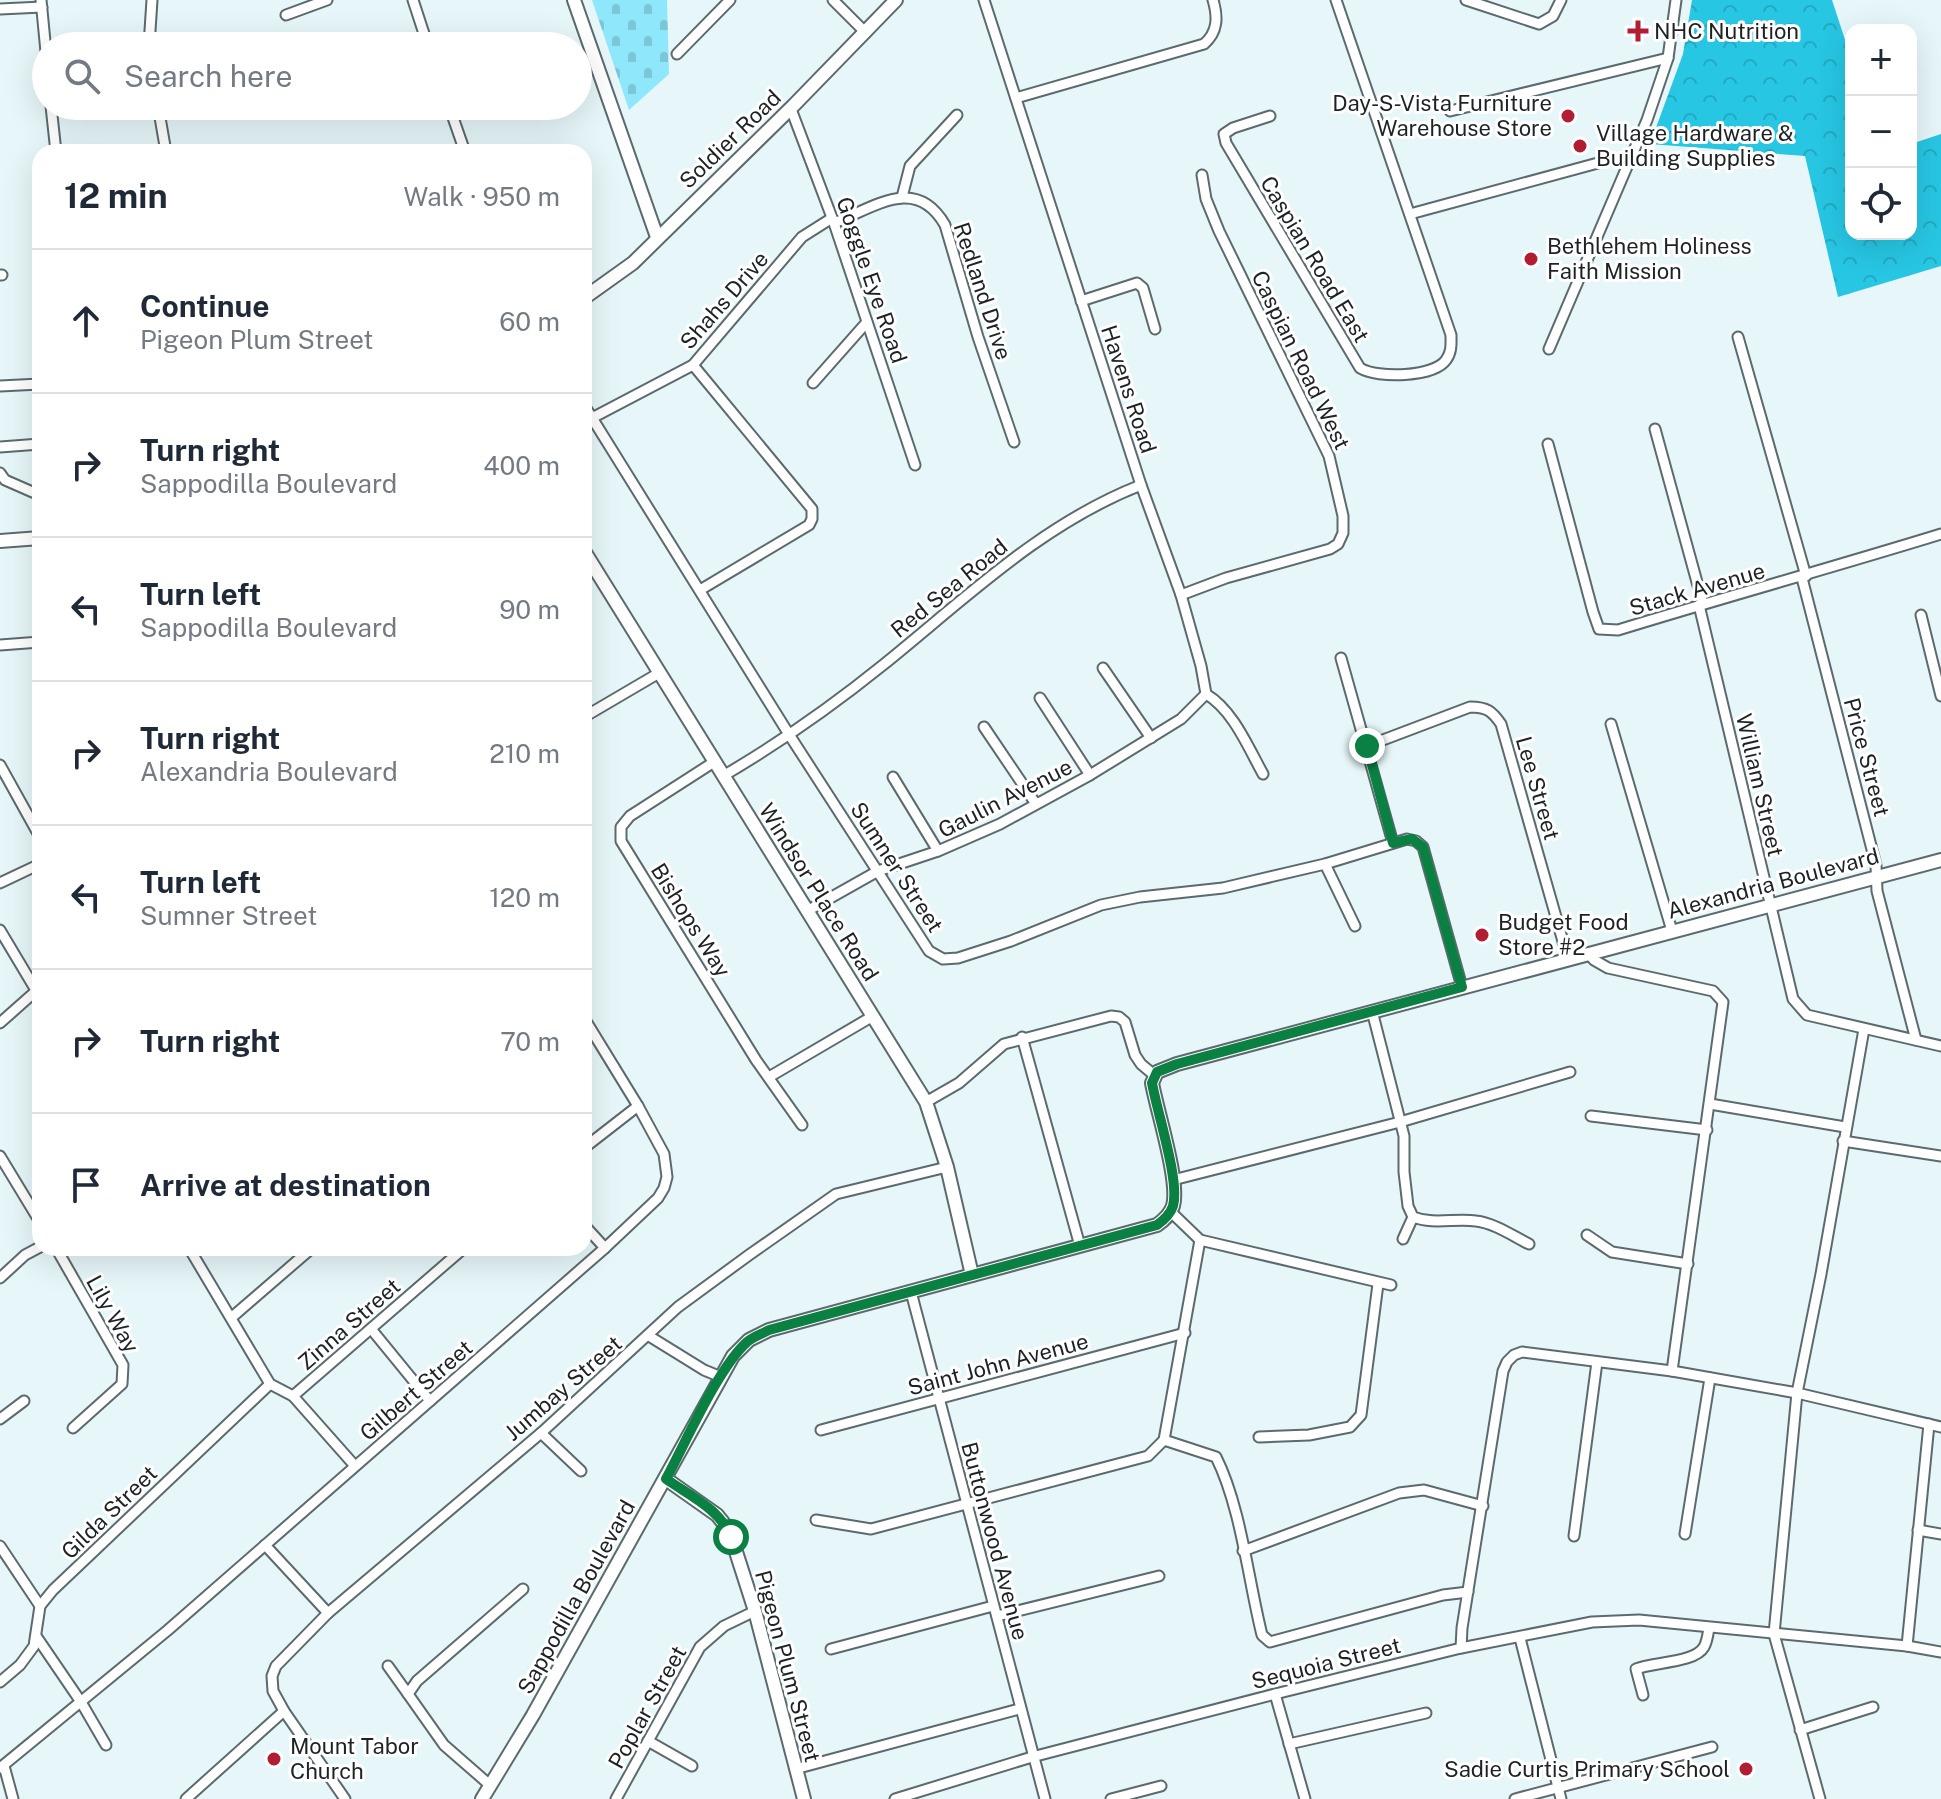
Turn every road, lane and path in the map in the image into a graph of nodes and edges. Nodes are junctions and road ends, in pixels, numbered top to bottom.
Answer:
1 (152, 0) edge
2 (327, 0) edge
3 (413, 0) edge
4 (574, 0) edge
5 (729, 0) edge
6 (833, 0) edge
7 (896, 0) edge
8 (984, 0) edge
9 (1213, 0) edge
10 (1336, 0) edge
11 (1466, 0) edge
12 (1561, 0) edge
13 (1676, 0) edge
14 (41, 4) edge
15 (0, 9) edge
16 (286, 15) dead end
17 (44, 32) edge
18 (150, 32) edge
19 (424, 32) edge
20 (585, 32) edge
21 (866, 33) junction
22 (592, 51) edge
23 (677, 54) dead end
24 (1668, 58) junction
25 (1016, 98) junction
26 (791, 109) junction
27 (1450, 111) dead end
28 (957, 115) dead end
29 (1270, 116) dead end
30 (53, 120) edge
31 (160, 120) edge
32 (454, 120) edge
33 (55, 144) edge
34 (165, 144) edge
35 (462, 144) edge
36 (1628, 160) junction
37 (1202, 175) dead end
38 (902, 197) junction
39 (1410, 214) junction
40 (833, 221) junction
41 (657, 237) junction
42 (592, 292) edge
43 (1081, 301) junction
44 (867, 322) junction
45 (1155, 329) dead end
46 (1738, 337) dead end
47 (1549, 349) dead end
48 (693, 365) junction
49 (813, 383) dead end
50 (32, 384) edge
51 (0, 386) edge
52 (592, 418) joint
53 (1655, 429) dead end
54 (1014, 442) dead end
55 (1548, 444) dead end
56 (32, 445) edge
57 (0, 447) edge
58 (915, 465) dead end
59 (0, 473) edge
60 (1141, 485) junction
61 (32, 492) edge
62 (1941, 534) edge
63 (32, 539) edge
64 (0, 541) edge
65 (592, 564) edge
66 (1804, 577) junction
67 (700, 590) junction
68 (1181, 595) junction
69 (1701, 604) junction
70 (1921, 615) dead end
71 (32, 643) edge
72 (0, 645) edge
73 (1341, 658) dead end
74 (1103, 668) dead end
75 (659, 673) junction
76 (1206, 694) junction
77 (1941, 696) edge
78 (1040, 698) dead end
79 (592, 712) edge
80 (1611, 724) dead end
81 (984, 727) dead end
82 (790, 736) junction
83 (1151, 738) junction
84 (1367, 746) junction
85 (714, 762) junction
86 (0, 765) edge
87 (1263, 774) dead end
88 (1090, 775) junction
89 (723, 776) junction
90 (893, 777) dead end
91 (1036, 804) junction
92 (32, 823) edge
93 (1393, 843) junction
94 (938, 851) junction
95 (1941, 860) edge
96 (1325, 864) junction
97 (32, 868) edge
98 (878, 871) junction
99 (1876, 877) junction
100 (0, 883) edge
101 (1770, 905) junction
102 (807, 911) junction
103 (1355, 926) dead end
104 (0, 930) edge
105 (1672, 931) junction
106 (1588, 953) junction
107 (1568, 959) junction
108 (32, 984) edge
109 (1462, 987) junction
110 (32, 999) edge
111 (1372, 1011) junction
112 (873, 1016) junction
113 (0, 1023) edge
114 (1864, 1029) junction
115 (592, 1033) edge
116 (1022, 1037) junction
117 (1916, 1040) junction
118 (1941, 1046) edge
119 (1570, 1072) dead end
120 (1154, 1075) junction
121 (769, 1077) junction
122 (926, 1102) junction
123 (1710, 1104) junction
124 (638, 1106) junction
125 (1591, 1116) dead end
126 (1400, 1122) junction
127 (802, 1125) dead end
128 (1845, 1127) junction
129 (1707, 1130) junction
130 (1843, 1141) junction
131 (592, 1142) edge
132 (1941, 1156) edge
133 (0, 1157) edge
134 (947, 1167) junction
135 (1173, 1180) junction
136 (32, 1209) edge
137 (1171, 1212) junction
138 (1413, 1217) junction
139 (592, 1234) edge
140 (1587, 1235) dead end
141 (1403, 1239) dead end
142 (1200, 1240) junction
143 (1529, 1244) dead end
144 (1080, 1246) junction
145 (605, 1248) junction
146 (32, 1251) edge
147 (61, 1256) edge
148 (194, 1256) edge
149 (303, 1256) edge
150 (454, 1256) edge
151 (1688, 1264) junction
152 (972, 1275) junction
153 (0, 1278) edge
154 (1378, 1284) junction
155 (1391, 1285) dead end
156 (911, 1292) junction
157 (231, 1318) junction
158 (372, 1330) junction
159 (1185, 1333) junction
160 (649, 1336) junction
161 (1597, 1362) junction
162 (1672, 1371) junction
163 (721, 1377) junction
164 (1710, 1378) junction
165 (270, 1384) junction
166 (1797, 1393) junction
167 (293, 1396) junction
168 (940, 1397) junction
169 (24, 1401) dead end
170 (430, 1401) junction
171 (0, 1419) edge
172 (1929, 1424) junction
173 (1941, 1427) edge
174 (73, 1428) dead end
175 (821, 1430) dead end
176 (541, 1433) junction
177 (1259, 1437) dead end
178 (1164, 1440) junction
179 (355, 1466) junction
180 (581, 1471) dead end
181 (666, 1479) junction
182 (966, 1504) junction
183 (1483, 1506) junction
184 (816, 1520) dead end
185 (1918, 1530) junction
186 (1685, 1534) dead end
187 (1941, 1534) edge
188 (1574, 1536) dead end
189 (265, 1545) junction
190 (0, 1546) edge
191 (1243, 1551) junction
192 (1159, 1576) dead end
193 (523, 1589) dead end
194 (1468, 1592) junction
195 (40, 1606) junction
196 (755, 1611) junction
197 (995, 1611) junction
198 (328, 1613) junction
199 (1709, 1628) junction
200 (35, 1633) junction
201 (1774, 1634) junction
202 (1520, 1638) junction
203 (1907, 1646) junction
204 (1461, 1648) junction
205 (831, 1649) dead end
206 (1941, 1652) edge
207 (388, 1666) dead end
208 (0, 1682) edge
209 (408, 1694) junction
210 (1275, 1694) junction
211 (1643, 1695) dead end
212 (81, 1702) junction
213 (1873, 1707) dead end
214 (1019, 1709) junction
215 (284, 1711) junction
216 (1426, 1713) dead end
217 (1800, 1730) junction
218 (648, 1741) junction
219 (1289, 1744) junction
220 (106, 1745) dead end
221 (1712, 1747) dead end
222 (1032, 1757) junction
223 (692, 1766) dead end
224 (2, 1767) edge
225 (795, 1769) junction
226 (491, 1786) junction
227 (1161, 1786) dead end
228 (1558, 1787) junction
229 (13, 1799) edge
230 (186, 1799) edge
231 (345, 1799) edge
232 (482, 1799) edge
233 (616, 1799) edge
234 (804, 1799) edge
235 (895, 1799) edge
236 (1045, 1799) edge
237 (1111, 1799) edge
238 (1305, 1799) edge
239 (1515, 1799) edge
240 (1561, 1799) edge
241 (1820, 1799) edge

1 - 18 street
2 - 16 street
3 - 19 street
4 - 20 street
5 - 23 street
6 - 21 street
7 - 21 street, Soldier Road
8 - 25 street, Havens Road
9 - 25 street
10 - 39 street, Caspian Road East
11 - 12 street
13 - 24 street
14 - 15 street
14 - 17 street
21 - 26 street, Soldier Road
22 - 41 street
24 - 27 street
24 - 36 street
25 - 43 street, Havens Road
26 - 40 street, Goggle Eye Road
26 - 41 street, Soldier Road
28 - 38 street
29 - 39 street, Caspian Road East
30 - 33 street
31 - 34 street
32 - 35 street
36 - 39 street
36 - 47 street
37 - 68 street, Caspian Road West
38 - 40 street
38 - 54 street, Redland Drive
40 - 44 street, Goggle Eye Road
40 - 48 street, Shahs Drive
41 - 42 street, Soldier Road
43 - 45 street
43 - 60 street, Havens Road
44 - 49 street
44 - 58 street, Goggle Eye Road
46 - 66 street, Price Street
48 - 52 street, Shahs Drive
48 - 67 street
50 - 51 street
52 - 67 street, Sumner Street
53 - 69 street, William Street
55 - 69 street, Stack Avenue
56 - 57 street
59 - 61 street
60 - 68 street, Havens Road
60 - 82 street, Red Sea Road
62 - 66 street, Stack Avenue
63 - 64 street
65 - 75 street, Windsor Place Road
66 - 69 street, Stack Avenue
66 - 99 street, Price Street
67 - 82 street, Sumner Street
68 - 76 street, Havens Road
69 - 101 street, William Street
70 - 77 street
71 - 72 street
73 - 84 street
74 - 83 street
75 - 79 street
75 - 85 street, Windsor Place Road
76 - 83 street, Gaulin Avenue
76 - 87 street
78 - 88 street
80 - 105 street
81 - 91 street
82 - 89 street, Red Sea Road
82 - 98 street, Sumner Street
83 - 88 street, Gaulin Avenue
84 - 93 street
84 - 107 street, Lee Street
85 - 89 street, Windsor Place Road
85 - 121 street, Bishops Way
86 - 92 street
88 - 91 street, Gaulin Avenue
89 - 102 street, Windsor Place Road
90 - 94 street
91 - 94 street, Gaulin Avenue
93 - 96 street, Sumner Street
93 - 109 street
94 - 98 street, Gaulin Avenue
95 - 99 street, Alexandria Boulevard
96 - 98 street, Sumner Street
96 - 103 street
97 - 100 street
98 - 102 street, Gaulin Avenue
99 - 101 street, Alexandria Boulevard
99 - 117 street, Price Street
101 - 105 street, Alexandria Boulevard
101 - 114 street, William Street
102 - 112 street, Windsor Place Road
104 - 108 street
105 - 106 street, Alexandria Boulevard
106 - 107 street, Alexandria Boulevard
106 - 123 street
107 - 109 street, Alexandria Boulevard
109 - 111 street, Alexandria Boulevard
110 - 113 street
111 - 120 street, Alexandria Boulevard
111 - 126 street
112 - 121 street
112 - 122 street, Windsor Place Road
114 - 117 street
114 - 128 street
115 - 124 street, Gilbert Street
116 - 120 street
116 - 122 street
116 - 144 street
117 - 118 street
119 - 126 street
120 - 135 street
121 - 127 street, Bishops Way
122 - 134 street, Windsor Place Road
123 - 128 street
123 - 129 street
124 - 131 street
124 - 145 street, Gilbert Street
125 - 129 street
126 - 135 street
126 - 138 street
128 - 130 street
129 - 151 street
130 - 132 street
130 - 166 street
133 - 136 street
134 - 152 street, Windsor Place Road
134 - 160 street, Jumbay Street
135 - 137 street
137 - 142 street
137 - 144 street, Sappodilla Boulevard
138 - 141 street
138 - 143 street
139 - 145 street
140 - 151 street
142 - 154 street
142 - 159 street
144 - 152 street, Sappodilla Boulevard
145 - 170 street, Gilbert Street
146 - 153 street
147 - 174 street, Lily Way
148 - 157 street
149 - 157 street
150 - 158 street, Zinna Street
151 - 162 street
152 - 156 street, Sappodilla Boulevard
154 - 155 street
154 - 177 street
156 - 163 street, Sappodilla Boulevard
156 - 168 street, Buttonwood Avenue
157 - 165 street
158 - 167 street, Zinna Street
158 - 170 street
159 - 168 street, Saint John Avenue
159 - 178 street
160 - 163 street
160 - 176 street, Jumbay Street
161 - 162 street
161 - 183 street
161 - 188 street
162 - 164 street
163 - 181 street, Sappodilla Boulevard
164 - 166 street
164 - 186 street
165 - 167 street
165 - 195 street, Gilda Street
166 - 172 street
166 - 201 street
167 - 179 street
168 - 175 street, Saint John Avenue
168 - 182 street, Buttonwood Avenue
169 - 171 street
170 - 179 street, Gilbert Street
172 - 173 street
172 - 185 street
176 - 180 street
176 - 198 street, Jumbay Street
178 - 182 street
178 - 191 street
179 - 189 street, Gilbert Street
181 - 196 street, Pigeon Plum Street
181 - 226 street, Sappodilla Boulevard
182 - 184 street
182 - 197 street, Buttonwood Avenue
183 - 191 street
183 - 194 street
185 - 187 street
185 - 203 street
189 - 198 street
189 - 212 street, Gilbert Street
190 - 195 street
191 - 194 street
192 - 197 street
193 - 209 street
194 - 204 street
195 - 200 street
196 - 218 street, Poplar Street
196 - 225 street, Pigeon Plum Street
197 - 205 street
197 - 214 street, Buttonwood Avenue
198 - 215 street, Jumbay Street
199 - 201 street, Sequoia Street
199 - 202 street, Sequoia Street
199 - 211 street
200 - 208 street
200 - 212 street
201 - 203 street, Sequoia Street
201 - 217 street
202 - 204 street, Sequoia Street
202 - 228 street
203 - 206 street, Sequoia Street
204 - 210 street, Sequoia Street
207 - 209 street
209 - 226 street
210 - 219 street
210 - 222 street, Sequoia Street
212 - 220 street
212 - 224 street, Gilbert Street
213 - 217 street
214 - 222 street, Buttonwood Avenue
214 - 225 street
215 - 230 street
215 - 231 street, Jumbay Street
216 - 219 street
217 - 241 street
218 - 223 street
218 - 233 street, Poplar Street
219 - 238 street
221 - 228 street
222 - 235 street, Sequoia Street
222 - 236 street, Buttonwood Avenue
224 - 229 street
225 - 234 street, Pigeon Plum Street
226 - 232 street, Sappodilla Boulevard
227 - 237 street
228 - 239 street
228 - 240 street

